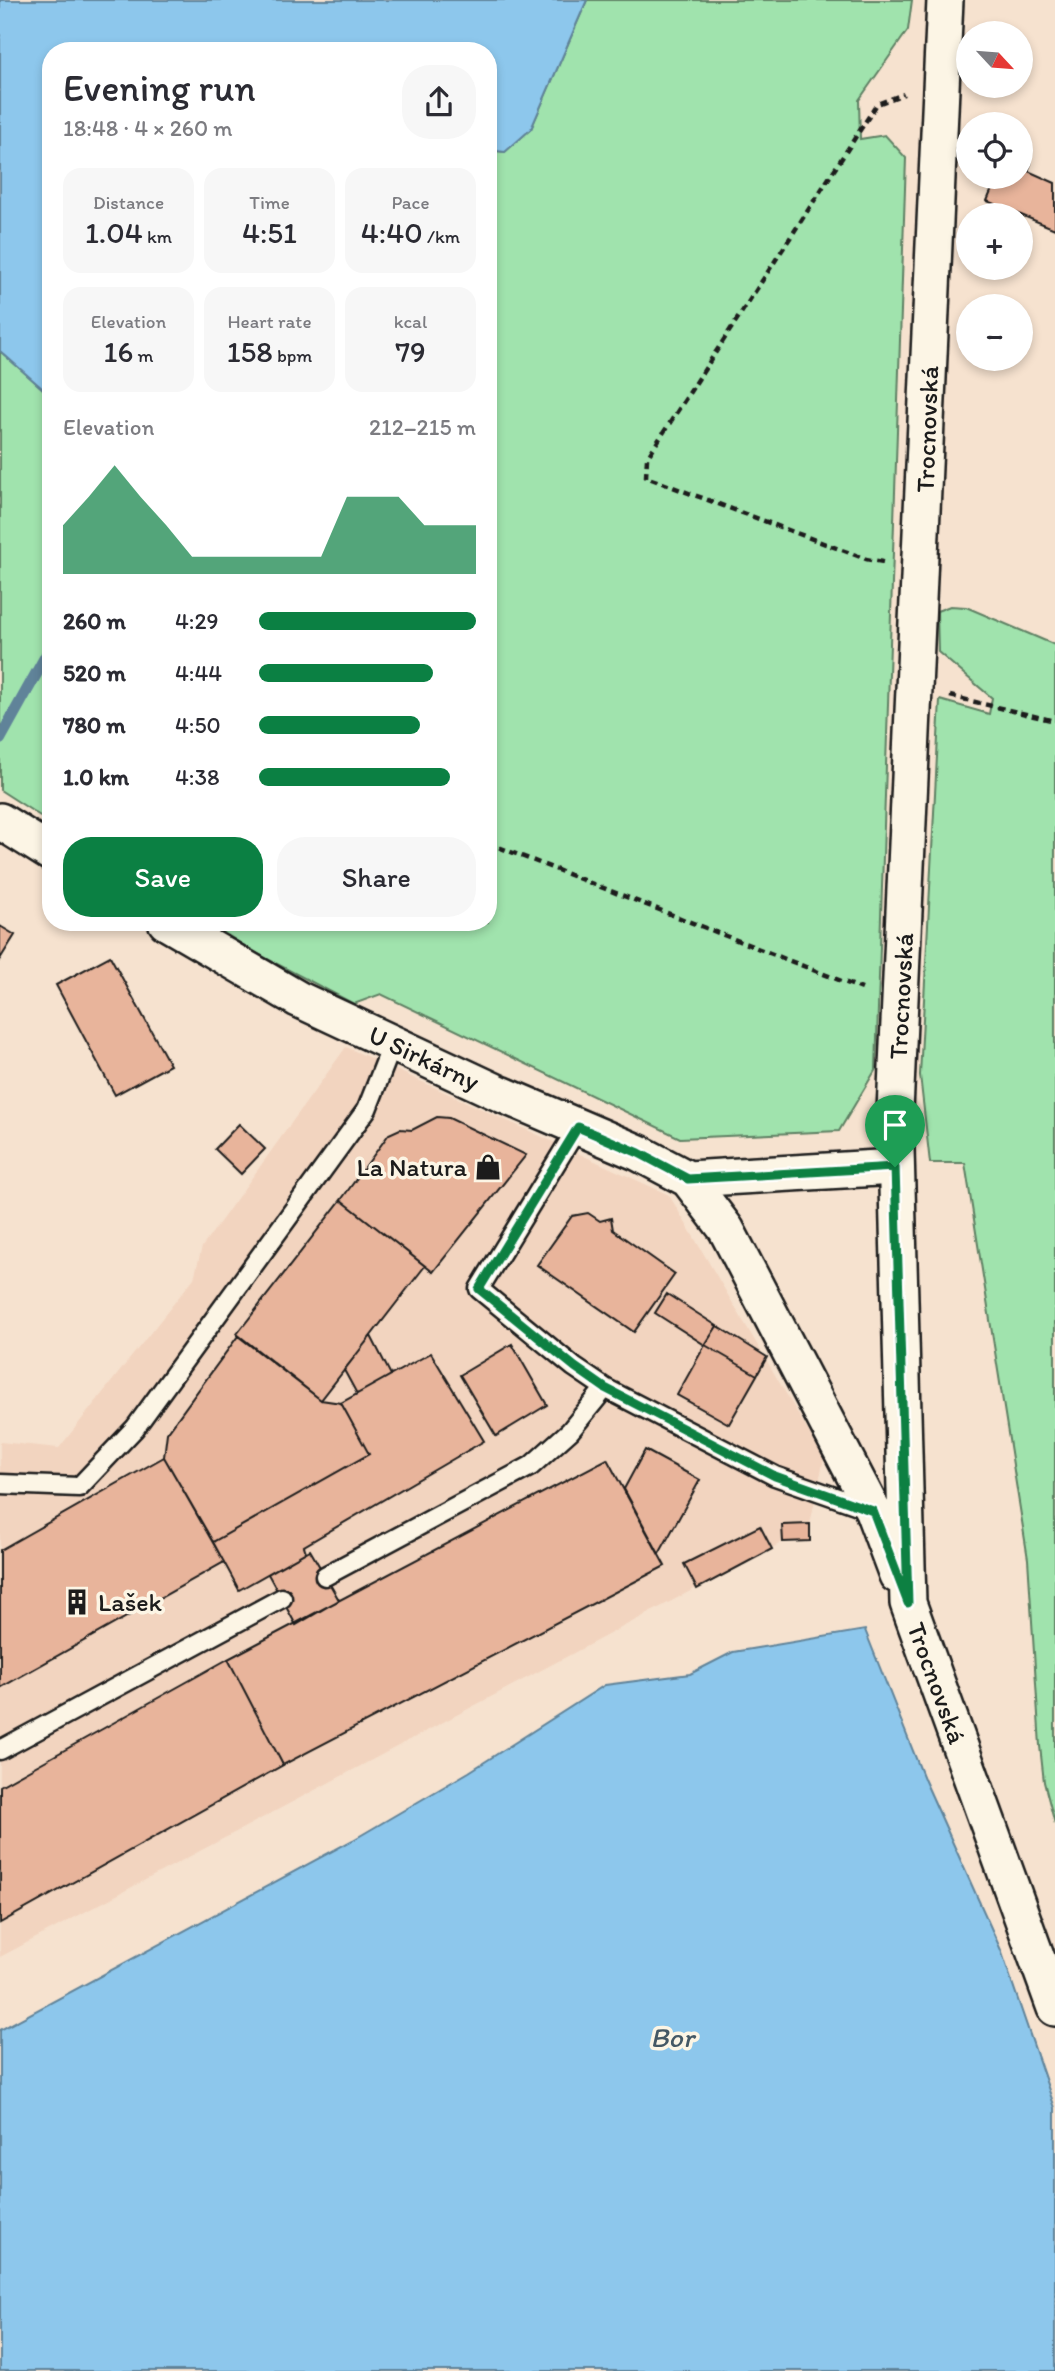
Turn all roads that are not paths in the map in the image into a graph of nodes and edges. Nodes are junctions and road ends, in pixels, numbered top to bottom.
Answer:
1 (945, 0) edge
2 (0, 821) edge
3 (42, 847) edge
4 (181, 931) edge
5 (393, 1043) junction
6 (578, 1127) junction
7 (895, 1167) junction
8 (688, 1179) junction
9 (605, 1388) junction
10 (0, 1484) edge
11 (873, 1511) junction
12 (325, 1576) dead end
13 (282, 1598) dead end
14 (908, 1603) junction
15 (0, 1750) edge
16 (1055, 2008) edge

1 - 7 street, Trocnovská
2 - 3 street
4 - 5 street, U Sirkárny
5 - 6 street, U Sirkárny
5 - 10 lane
6 - 8 street, U Sirkárny
6 - 9 lane
7 - 8 street
7 - 14 street, Trocnovská
8 - 11 street, U Sirkárny
9 - 11 lane
9 - 12 lane
11 - 14 street, U Sirkárny
13 - 15 lane
14 - 16 street, Trocnovská

